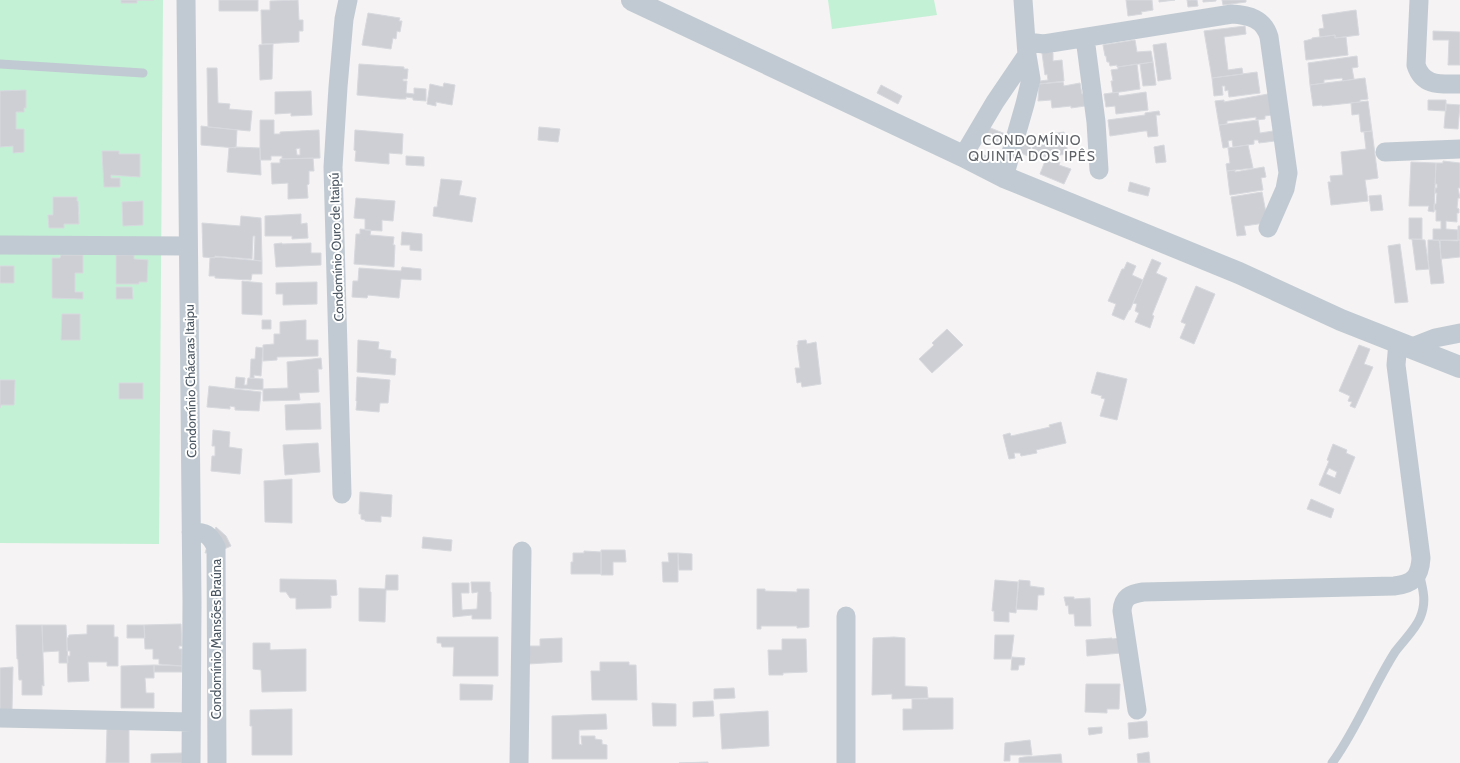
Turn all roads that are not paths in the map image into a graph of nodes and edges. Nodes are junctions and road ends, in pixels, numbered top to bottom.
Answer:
1 (186, 0) edge
2 (348, 0) edge
3 (632, 0) edge
4 (1023, 0) edge
5 (1419, 0) edge
6 (1085, 38) junction
7 (1026, 49) junction
8 (0, 64) edge
9 (143, 73) dead end
10 (1460, 84) edge
11 (1460, 149) edge
12 (1386, 152) dead end
13 (963, 156) junction
14 (1099, 170) dead end
15 (1004, 176) junction
16 (1268, 228) dead end
17 (0, 245) edge
18 (188, 246) junction
19 (1460, 333) edge
20 (1405, 344) junction
21 (1460, 366) edge
22 (342, 494) dead end
23 (191, 532) junction
24 (522, 551) dead end
25 (1419, 572) junction
26 (846, 616) dead end
27 (1138, 710) dead end
28 (0, 718) edge
29 (191, 722) junction
30 (191, 763) edge
31 (217, 763) edge
32 (519, 763) edge
33 (846, 763) edge
34 (1332, 763) edge

1 - 18 street, Condomínio Chácaras Itaipu
2 - 22 street, Condomínio Ouro de Itaipú
3 - 13 street
4 - 7 street
5 - 10 street
6 - 7 street
6 - 14 street
6 - 16 street
7 - 13 street
7 - 15 street
8 - 9 lane
11 - 12 street
13 - 15 street
15 - 20 street
17 - 18 street
18 - 23 street, Condomínio Chácaras Itaipu
19 - 20 street
20 - 21 street
20 - 25 street
23 - 29 street, Condomínio Chácaras Itaipu
23 - 31 street, Condomínio Mansões Braúna
24 - 32 street
25 - 27 street
25 - 34 lane
26 - 33 street
28 - 29 street
29 - 30 street, Condomínio Chácaras Itaipu

